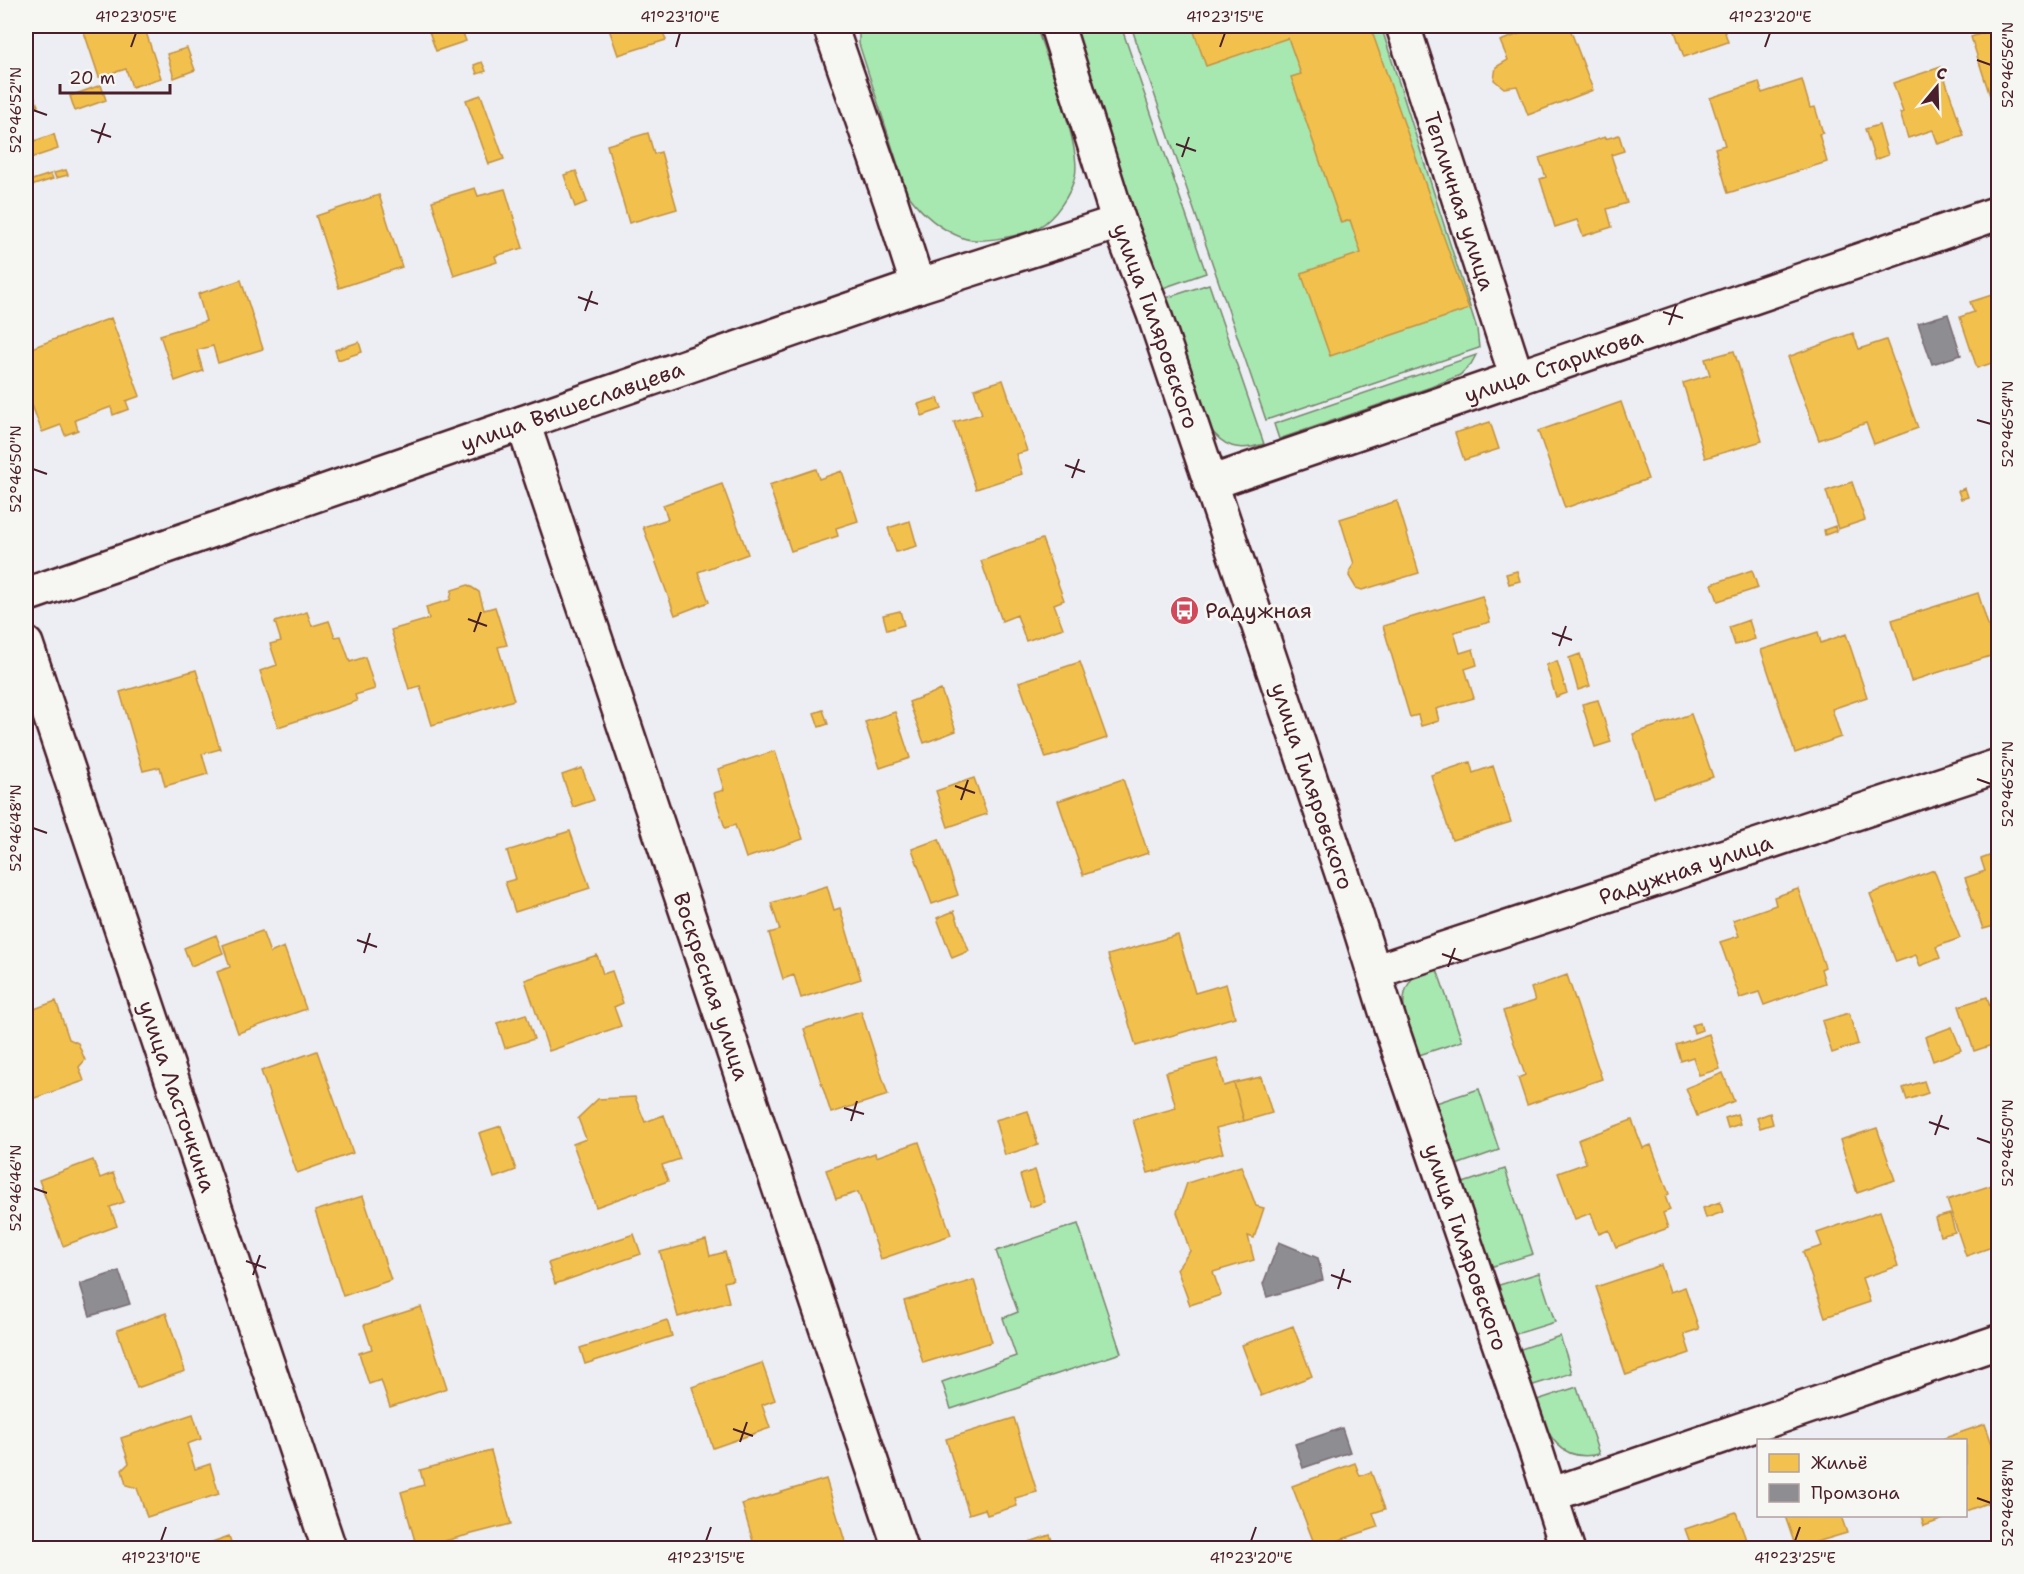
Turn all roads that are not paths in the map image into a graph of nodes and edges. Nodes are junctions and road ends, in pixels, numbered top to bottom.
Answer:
1 (830, 26) edge
2 (1058, 26) edge
3 (1403, 26) edge
4 (1998, 213) edge
5 (1119, 222) junction
6 (918, 286) junction
7 (1517, 378) junction
8 (522, 423) junction
9 (1210, 483) junction
10 (26, 595) edge
11 (26, 644) edge
12 (1998, 766) edge
13 (1374, 972) junction
14 (1998, 1342) edge
15 (1550, 1495) junction
16 (329, 1548) edge
17 (900, 1548) edge
18 (1567, 1548) edge

1 - 6 street
2 - 5 street, улица Гиляровского
3 - 7 street, Тепличная улица
4 - 7 street, улица Старикова
5 - 6 street, улица Вышеславцева
5 - 9 street, улица Гиляровского
6 - 8 street, улица Вышеславцева
7 - 9 street, улица Старикова
8 - 10 street, улица Вышеславцева
8 - 17 street, Воскресная улица
9 - 13 street, улица Гиляровского
11 - 16 street, улица Ласточкина
12 - 13 street, Радужная улица
13 - 15 street, улица Гиляровского
14 - 15 street
15 - 18 street, улица Гиляровского

